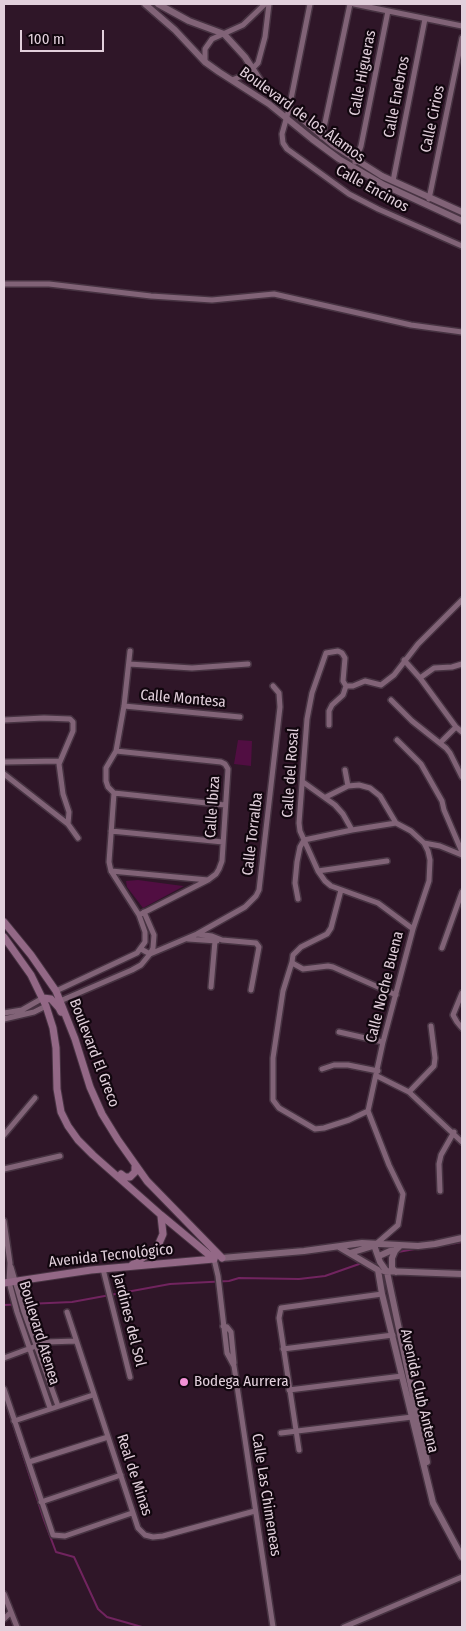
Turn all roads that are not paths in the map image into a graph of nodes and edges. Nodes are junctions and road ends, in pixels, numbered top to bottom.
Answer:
1 (145, 4) edge
2 (158, 4) edge
3 (267, 4) edge
4 (310, 4) edge
5 (352, 4) edge
6 (388, 11) junction
7 (425, 19) junction
8 (462, 26) edge
9 (224, 34) junction
10 (462, 38) edge
11 (205, 62) junction
12 (252, 70) junction
13 (232, 80) junction
14 (289, 109) junction
15 (286, 118) junction
16 (322, 137) junction
17 (356, 160) junction
18 (352, 168) junction
19 (393, 181) junction
20 (429, 198) junction
21 (427, 205) junction
22 (462, 212) edge
23 (462, 221) edge
24 (462, 246) edge
25 (4, 284) edge
26 (462, 332) edge
27 (462, 600) edge
28 (130, 651) dead end
29 (404, 660) junction
30 (129, 664) junction
31 (248, 664) dead end
32 (462, 664) edge
33 (420, 678) junction
34 (273, 686) dead end
35 (346, 686) junction
36 (391, 700) dead end
37 (124, 706) junction
38 (240, 717) dead end
39 (4, 720) edge
40 (329, 724) dead end
41 (456, 727) junction
42 (462, 732) edge
43 (397, 740) dead end
44 (440, 743) junction
45 (116, 750) junction
46 (59, 761) junction
47 (4, 762) edge
48 (345, 770) dead end
49 (4, 774) edge
50 (462, 777) edge
51 (303, 782) junction
52 (348, 786) junction
53 (114, 793) junction
54 (326, 797) junction
55 (225, 805) junction
56 (396, 822) junction
57 (68, 824) junction
58 (352, 830) junction
59 (111, 831) junction
60 (78, 838) dead end
61 (304, 840) junction
62 (223, 842) junction
63 (424, 843) junction
64 (462, 853) edge
65 (387, 861) dead end
66 (112, 871) junction
67 (318, 871) junction
68 (208, 880) junction
69 (341, 890) junction
70 (462, 892) edge
71 (298, 899) dead end
72 (142, 914) junction
73 (4, 922) edge
74 (412, 929) junction
75 (197, 934) junction
76 (4, 937) edge
77 (185, 939) junction
78 (222, 940) junction
79 (215, 941) junction
80 (442, 948) dead end
81 (141, 949) junction
82 (150, 954) junction
83 (292, 962) junction
84 (44, 973) junction
85 (211, 987) dead end
86 (251, 990) dead end
87 (56, 991) junction
88 (462, 993) edge
89 (396, 995) junction
90 (47, 1001) junction
91 (60, 1001) junction
92 (4, 1013) edge
93 (4, 1019) edge
94 (431, 1026) dead end
95 (462, 1028) edge
96 (339, 1032) dead end
97 (75, 1039) junction
98 (383, 1042) junction
99 (322, 1069) dead end
100 (377, 1073) junction
101 (409, 1092) junction
102 (35, 1098) dead end
103 (368, 1111) junction
104 (454, 1132) junction
105 (4, 1135) edge
106 (462, 1142) edge
107 (60, 1156) dead end
108 (104, 1164) junction
109 (135, 1167) junction
110 (4, 1170) edge
111 (440, 1191) dead end
112 (167, 1202) junction
113 (159, 1213) junction
114 (4, 1221) edge
115 (462, 1238) edge
116 (374, 1245) junction
117 (339, 1247) junction
118 (397, 1248) junction
119 (350, 1253) junction
120 (218, 1259) junction
121 (380, 1259) junction
122 (129, 1267) junction
123 (103, 1269) junction
124 (378, 1270) junction
125 (387, 1272) junction
126 (396, 1272) junction
127 (462, 1274) edge
128 (9, 1282) edge
129 (382, 1294) junction
130 (67, 1312) dead end
131 (393, 1335) junction
132 (76, 1341) junction
133 (36, 1345) junction
134 (29, 1347) junction
135 (283, 1349) junction
136 (4, 1358) edge
137 (402, 1376) junction
138 (130, 1377) dead end
139 (4, 1389) edge
140 (289, 1390) junction
141 (93, 1395) junction
142 (58, 1406) junction
143 (50, 1408) junction
144 (412, 1417) junction
145 (14, 1421) junction
146 (296, 1430) junction
147 (281, 1433) dead end
148 (108, 1436) junction
149 (299, 1450) dead end
150 (29, 1462) junction
151 (121, 1475) junction
152 (41, 1502) junction
153 (255, 1511) junction
154 (132, 1513) junction
155 (462, 1550) edge
156 (462, 1557) edge
157 (462, 1577) edge
158 (4, 1594) edge
159 (11, 1612) junction
160 (4, 1619) edge
161 (17, 1627) edge
162 (274, 1627) edge
163 (344, 1627) edge

1 - 11 street, Boulevard de los Álamos
2 - 9 street, Boulevard de los Álamos
3 - 9 street
3 - 12 street
4 - 14 street, Calle Encinos
5 - 6 street
5 - 16 street
6 - 7 street
6 - 17 street, Calle Higueras
7 - 8 street
7 - 19 street, Calle Enebros
9 - 11 street
9 - 12 street, Boulevard de los Álamos
10 - 20 street, Calle Cirios
11 - 13 street, Boulevard de los Álamos
12 - 13 street
12 - 14 street, Boulevard de los Álamos
13 - 15 street, Boulevard de los Álamos
14 - 15 street, Calle Encinos
14 - 16 street, Boulevard de los Álamos
15 - 18 street, Boulevard de los Álamos
15 - 24 street, Calle Encinos
16 - 17 street, Boulevard de los Álamos
17 - 18 street, Calle Higueras
17 - 19 street, Boulevard de los Álamos
18 - 21 street, Boulevard de los Álamos
19 - 20 street, Boulevard de los Álamos
20 - 21 street, Calle Cirios
20 - 22 street, Boulevard de los Álamos
21 - 23 street, Boulevard de los Álamos
25 - 26 street
27 - 29 street
28 - 30 street
29 - 33 street
29 - 35 street
30 - 31 street
30 - 37 street
32 - 33 street
33 - 41 street
34 - 75 street, Calle Torralba
35 - 40 street
35 - 51 street, Calle del Rosal
36 - 44 street
37 - 38 street, Calle Montesa
37 - 45 street
39 - 46 street
41 - 42 street
41 - 44 street
43 - 64 street
44 - 50 street
45 - 53 street
45 - 55 street, Calle Ibiza
46 - 47 street
46 - 57 street
48 - 52 street
49 - 57 street
51 - 54 street
51 - 61 street, Calle del Rosal
52 - 54 street
52 - 56 street
53 - 55 street
53 - 59 street
54 - 58 street
55 - 62 street, Calle Ibiza
56 - 58 street
56 - 63 street
57 - 60 street
58 - 61 street
59 - 62 street
59 - 66 street
61 - 67 street, Calle del Rosal
61 - 71 street
62 - 68 street, Calle Ibiza
63 - 64 street
63 - 74 street, Calle Noche Buena
65 - 67 street
66 - 68 street
66 - 72 street
67 - 69 street, Calle del Rosal
68 - 72 street, Calle Ibiza
69 - 74 street, Calle del Rosal
69 - 83 street
70 - 80 street
72 - 81 street
72 - 82 street
73 - 84 main road, Boulevard El Greco
74 - 89 street, Calle Noche Buena
75 - 77 street, Calle Torralba
75 - 78 street
76 - 90 main road, Boulevard El Greco
77 - 79 street
77 - 82 street, Calle Torralba
78 - 79 street
78 - 86 street
79 - 85 street
81 - 82 street
81 - 87 street
82 - 91 street, Calle Torralba
83 - 89 street
83 - 103 street
84 - 87 main road, Boulevard El Greco
84 - 90 main road
87 - 91 main road, Boulevard El Greco
88 - 95 street
89 - 98 street, Calle Noche Buena
90 - 92 street
90 - 93 street
90 - 97 main road
90 - 108 main road, Boulevard El Greco
91 - 97 main road, Boulevard El Greco
94 - 101 street
96 - 98 street
97 - 109 main road, Boulevard El Greco
98 - 100 street, Calle Noche Buena
99 - 100 street
100 - 101 street
100 - 103 street, Calle Noche Buena
101 - 104 street
102 - 105 street
103 - 116 street
104 - 106 street
104 - 111 street
107 - 110 street
108 - 109 main road
108 - 113 main road, Boulevard El Greco
109 - 112 main road, Boulevard El Greco
112 - 113 main road
112 - 120 main road, Boulevard El Greco
113 - 120 main road, Boulevard El Greco
113 - 122 main road
114 - 128 street, Boulevard Atenea
115 - 118 street
116 - 117 street
116 - 118 street
116 - 119 street
116 - 121 street, Avenida Club Antena
117 - 119 street
117 - 120 street
118 - 121 street
118 - 126 street
119 - 124 street
120 - 122 main road, Avenida Tecnológico
120 - 153 street, Calle Las Chimeneas
121 - 124 street
121 - 125 street, Avenida Club Antena
122 - 123 main road, Avenida Tecnológico
123 - 128 main road, Avenida Tecnológico
123 - 138 street, Jardines del Sol
124 - 125 street
124 - 129 street, Avenida Club Antena
125 - 126 street
125 - 155 street, Avenida Club Antena
126 - 127 street
128 - 133 street, Boulevard Atenea
128 - 134 street, Boulevard Atenea
129 - 131 street, Avenida Club Antena
129 - 135 street
130 - 132 street, Real de Minas
131 - 135 street
131 - 137 street, Avenida Club Antena
132 - 133 street
132 - 141 street, Real de Minas
133 - 134 street
133 - 142 street, Boulevard Atenea
134 - 136 street
134 - 143 street, Boulevard Atenea
135 - 140 street
137 - 140 street
137 - 144 street, Avenida Club Antena
139 - 145 street
140 - 146 street
141 - 142 street
141 - 148 street, Real de Minas
142 - 143 street
143 - 145 street
144 - 146 street
144 - 156 street, Avenida Club Antena
145 - 150 street
146 - 147 street
146 - 149 street
148 - 150 street
148 - 151 street, Real de Minas
150 - 152 street
151 - 152 street
151 - 154 street, Real de Minas
152 - 154 street
153 - 154 street, Real de Minas
153 - 162 street, Calle Las Chimeneas
157 - 163 street
158 - 159 street
159 - 160 street
159 - 161 street

